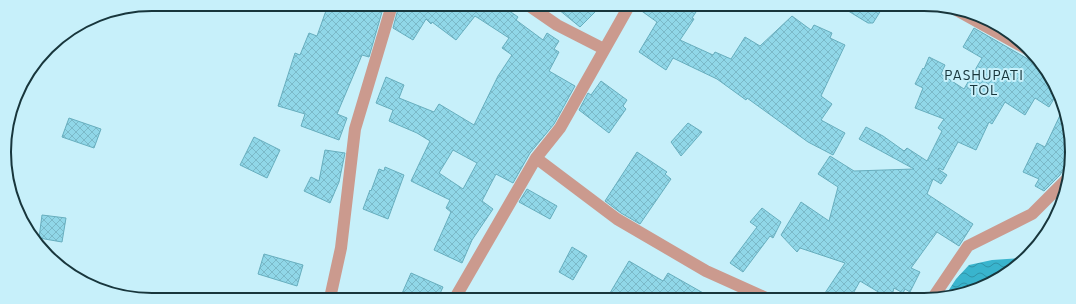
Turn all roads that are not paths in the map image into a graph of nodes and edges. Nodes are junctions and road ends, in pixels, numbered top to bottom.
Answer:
1 (390, 11) edge
2 (537, 11) edge
3 (626, 11) edge
4 (980, 23) edge
5 (1005, 37) edge
6 (604, 49) junction
7 (536, 158) junction
8 (1061, 185) edge
9 (331, 293) edge
10 (458, 293) edge
11 (755, 293) edge
12 (936, 293) edge

1 - 9 street
2 - 6 street
3 - 6 street
4 - 5 street
6 - 7 street
7 - 10 street
7 - 11 street
8 - 12 street

